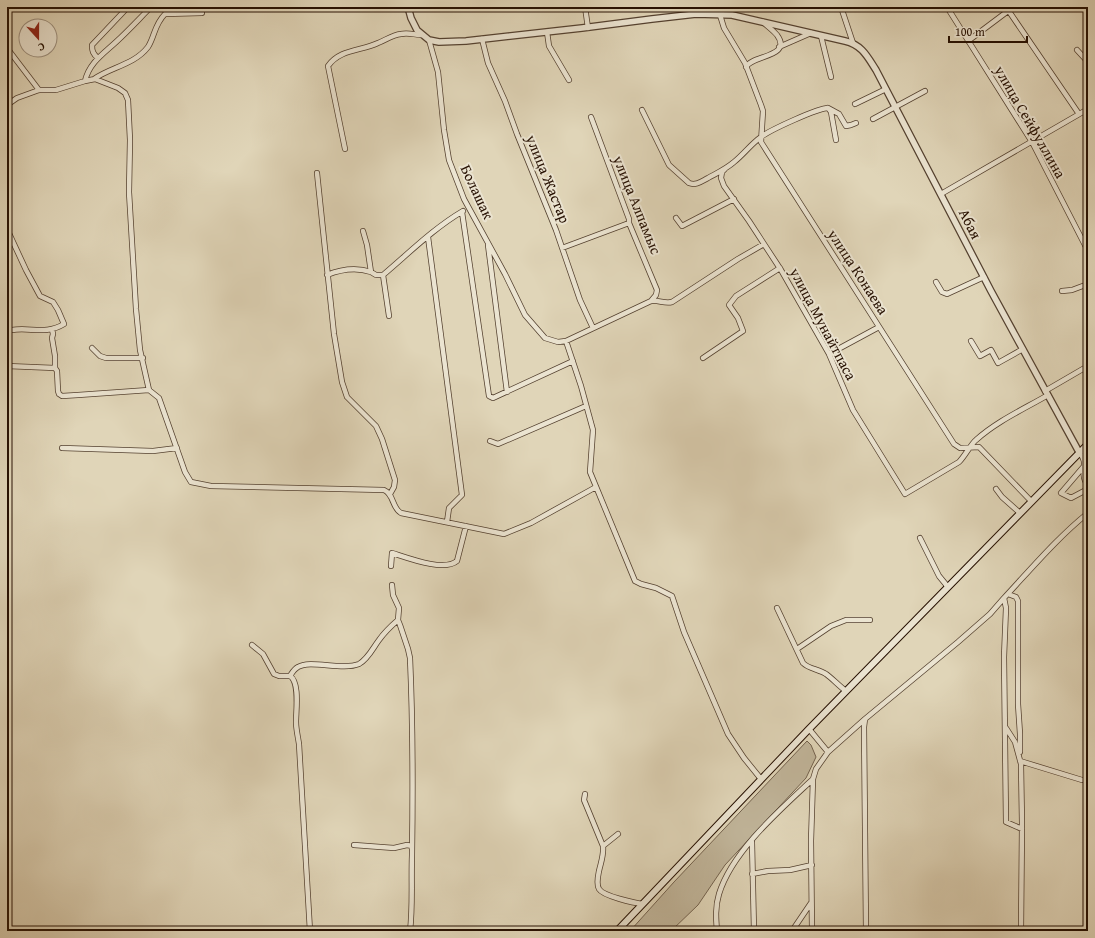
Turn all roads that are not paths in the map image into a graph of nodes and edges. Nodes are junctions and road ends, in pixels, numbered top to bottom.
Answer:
1 (128, 7) edge
2 (151, 7) edge
3 (408, 7) edge
4 (585, 7) edge
5 (841, 7) edge
6 (948, 7) edge
7 (1007, 9) edge
8 (202, 13) dead end
9 (720, 15) junction
10 (763, 22) junction
11 (588, 28) junction
12 (547, 32) junction
13 (811, 34) junction
14 (422, 35) junction
15 (821, 36) junction
16 (482, 39) junction
17 (429, 40) junction
18 (968, 41) junction
19 (853, 43) junction
20 (7, 48) edge
21 (779, 48) junction
22 (1077, 50) dead end
23 (98, 58) junction
24 (1088, 62) edge
25 (746, 67) junction
26 (831, 77) dead end
27 (94, 79) junction
28 (569, 80) dead end
29 (85, 81) junction
30 (886, 89) junction
31 (39, 90) junction
32 (925, 91) dead end
33 (855, 104) dead end
34 (7, 105) edge
35 (895, 107) junction
36 (828, 108) junction
37 (1088, 109) edge
38 (642, 110) dead end
39 (1079, 114) junction
40 (591, 117) dead end
41 (874, 119) dead end
42 (856, 123) dead end
43 (761, 137) junction
44 (836, 140) dead end
45 (1032, 142) junction
46 (345, 150) dead end
47 (725, 169) junction
48 (317, 173) dead end
49 (941, 194) junction
50 (734, 199) junction
51 (468, 208) junction
52 (462, 212) junction
53 (676, 218) dead end
54 (629, 223) junction
55 (7, 229) edge
56 (363, 231) dead end
57 (428, 237) junction
58 (487, 241) junction
59 (764, 244) junction
60 (562, 248) junction
61 (1088, 251) edge
62 (780, 268) junction
63 (371, 272) junction
64 (327, 275) junction
65 (383, 275) junction
66 (984, 277) junction
67 (936, 282) dead end
68 (1088, 284) edge
69 (1062, 291) dead end
70 (651, 301) junction
71 (389, 316) dead end
72 (879, 327) junction
73 (593, 328) junction
74 (52, 329) junction
75 (12, 330) dead end
76 (566, 341) junction
77 (971, 341) dead end
78 (92, 348) dead end
79 (1023, 349) junction
80 (829, 354) junction
81 (143, 358) junction
82 (703, 358) dead end
83 (574, 361) junction
84 (7, 366) edge
85 (1088, 366) edge
86 (55, 368) junction
87 (150, 390) junction
88 (508, 392) junction
89 (1047, 393) junction
90 (586, 406) junction
91 (490, 440) dead end
92 (1088, 444) edge
93 (971, 447) junction
94 (62, 448) dead end
95 (177, 448) junction
96 (1079, 452) junction
97 (1085, 465) junction
98 (596, 487) junction
99 (1088, 488) edge
100 (996, 489) dead end
101 (390, 494) junction
102 (1031, 501) junction
103 (1088, 513) edge
104 (1020, 514) junction
105 (447, 522) junction
106 (466, 526) junction
107 (920, 538) dead end
108 (391, 566) dead end
109 (392, 585) dead end
110 (948, 587) junction
111 (1006, 596) junction
112 (776, 608) dead end
113 (398, 620) junction
114 (870, 620) dead end
115 (252, 645) dead end
116 (797, 649) junction
117 (290, 676) junction
118 (846, 691) junction
119 (865, 719) junction
120 (1005, 726) junction
121 (809, 729) junction
122 (828, 752) junction
123 (1020, 759) junction
124 (761, 779) junction
125 (813, 779) junction
126 (1082, 780) dead end
127 (585, 794) dead end
128 (1022, 829) junction
129 (618, 834) dead end
130 (752, 840) junction
131 (354, 845) dead end
132 (412, 846) junction
133 (603, 846) junction
134 (812, 865) junction
135 (752, 874) junction
136 (812, 901) junction
137 (643, 904) junction
138 (310, 931) edge
139 (410, 931) edge
140 (617, 931) edge
141 (717, 931) edge
142 (754, 931) edge
143 (792, 931) edge
144 (812, 931) edge
145 (866, 931) edge
146 (1022, 931) edge

1 - 23 street
2 - 23 street
3 - 14 street
4 - 11 street
5 - 19 street, Абая
6 - 18 street, улица Сейфуллина
7 - 18 street
7 - 39 street
8 - 27 street
9 - 10 street
9 - 11 street
9 - 25 street, улица Конаева
10 - 13 street
10 - 21 street
11 - 12 street
12 - 16 street
12 - 28 street
13 - 15 street
13 - 21 street
14 - 17 street
14 - 46 street
15 - 19 street
15 - 26 street
16 - 17 street
16 - 60 street, улица Жастар
17 - 51 street, Болашак
18 - 45 street, улица Сейфуллина
19 - 30 street, Абая
20 - 31 street
21 - 25 street
22 - 24 street
23 - 29 street
25 - 43 street, улица Конаева
27 - 29 street
27 - 81 street
29 - 31 street
30 - 33 street
30 - 35 street, Абая
31 - 34 street
32 - 35 street
35 - 41 street
35 - 49 street, Абая
36 - 42 street
36 - 43 street
36 - 44 street
37 - 39 street
38 - 47 street
39 - 45 street
40 - 54 street, улица Алпамыс
43 - 47 street
43 - 72 street, улица Конаева
45 - 49 street
45 - 61 street, улица Сейфуллина
47 - 50 street, улица Мунайтпаса
48 - 64 street
49 - 66 street, Абая
50 - 53 street
50 - 59 street, улица Мунайтпаса
51 - 52 street
51 - 58 street, Болашак
52 - 57 street
52 - 88 street
54 - 60 street
54 - 70 street, улица Алпамыс
55 - 74 street
56 - 63 street
57 - 65 street
57 - 105 street
58 - 76 street, Болашак
58 - 88 street
59 - 62 street, улица Мунайтпаса
59 - 70 street
60 - 73 street, улица Жастар
62 - 80 street, улица Мунайтпаса
62 - 82 street
63 - 64 street
63 - 65 street
64 - 101 street
65 - 71 street
66 - 67 street
66 - 79 street, Абая
68 - 69 street
70 - 73 street
72 - 80 street
72 - 93 street, улица Конаева
73 - 76 street
74 - 75 street
74 - 86 street
76 - 83 street
77 - 79 street
78 - 81 street
79 - 89 street, Абая
80 - 93 street, улица Мунайтпаса
81 - 87 street
83 - 88 street
83 - 90 street
84 - 86 street
85 - 89 street
86 - 87 street
87 - 95 street
89 - 93 street
89 - 96 street, Абая
90 - 91 street
90 - 98 street
92 - 96 main road
93 - 102 street, улица Конаева
94 - 95 street
95 - 101 street
96 - 97 street
96 - 102 main road
97 - 99 street
97 - 99 street
98 - 106 street
98 - 124 street
100 - 104 street
101 - 105 street
102 - 104 main road
103 - 111 street
104 - 110 main road
105 - 106 street
106 - 108 street
107 - 110 street
109 - 113 street
110 - 118 main road
111 - 119 street
111 - 120 street
111 - 123 street
112 - 116 street
113 - 117 street
113 - 132 street
114 - 116 street
115 - 117 street
116 - 118 street
117 - 138 street
118 - 121 main road
119 - 122 street
119 - 145 street
120 - 123 street
120 - 128 street
121 - 122 street
121 - 124 main road
122 - 125 street
123 - 126 street
123 - 128 street
124 - 137 main road
125 - 130 street
125 - 134 street
127 - 133 street
128 - 146 street
129 - 133 street
130 - 135 street
130 - 141 street
131 - 132 street
132 - 139 street
133 - 137 street
134 - 135 street
134 - 136 street
135 - 142 street
136 - 143 street
136 - 144 street
137 - 140 main road

